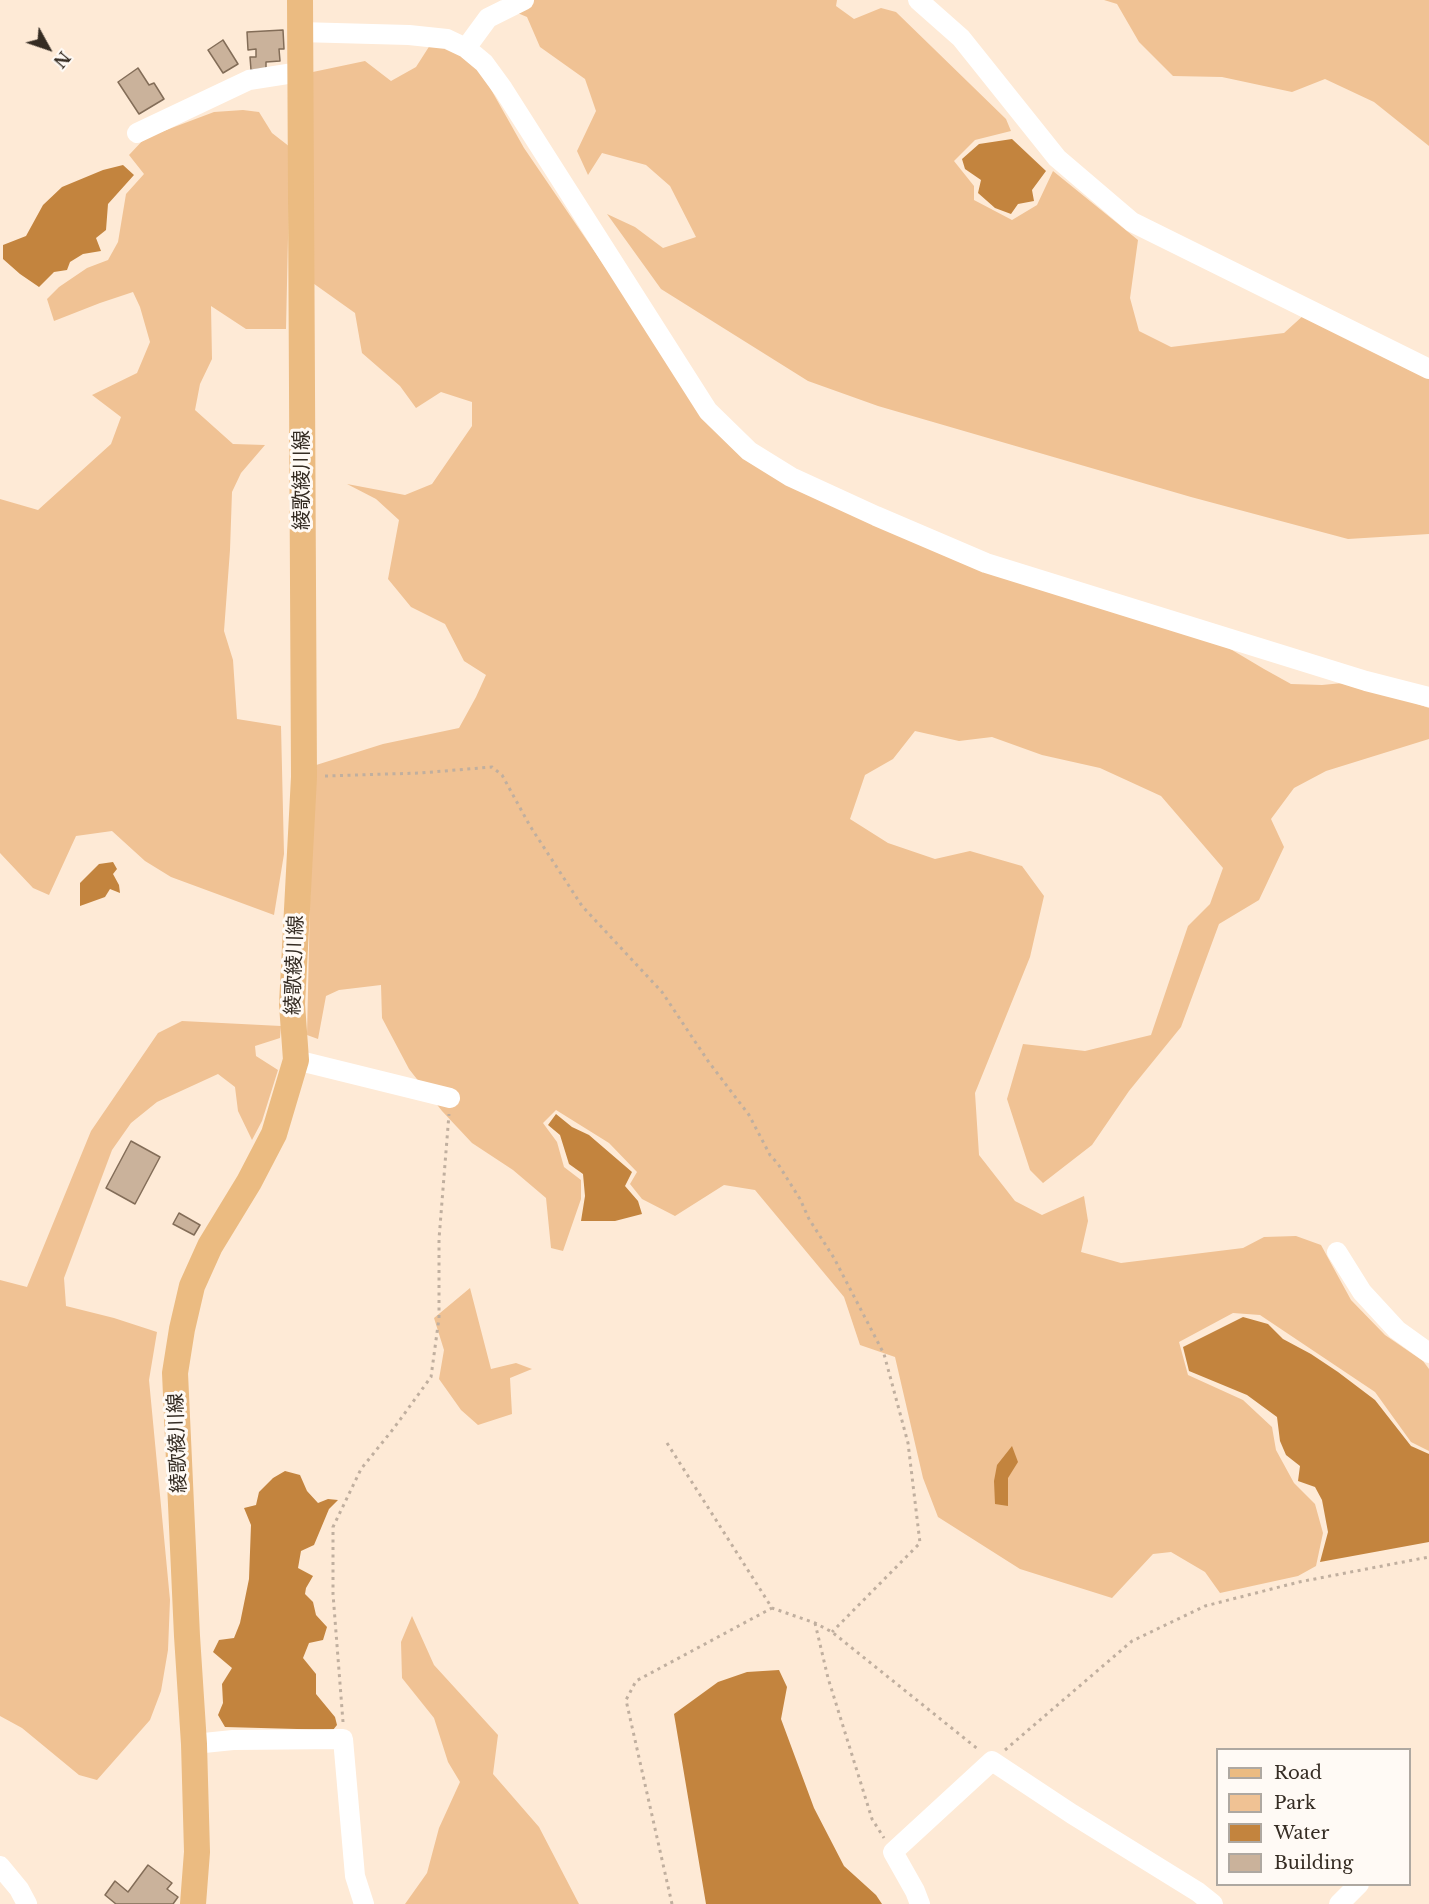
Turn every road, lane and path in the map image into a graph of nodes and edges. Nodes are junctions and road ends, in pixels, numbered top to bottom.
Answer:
1 (300, 0) edge
2 (524, 0) edge
3 (918, 0) edge
4 (299, 32) junction
5 (466, 48) junction
6 (300, 72) junction
7 (137, 133) dead end
8 (1429, 369) edge
9 (1428, 695) edge
10 (304, 777) junction
11 (296, 1060) junction
12 (450, 1098) joint
13 (1337, 1252) dead end
14 (1428, 1349) edge
15 (667, 1443) dead end
16 (1429, 1557) edge
17 (772, 1608) junction
18 (815, 1623) junction
19 (832, 1632) junction
20 (343, 1739) junction
21 (194, 1743) junction
22 (992, 1761) junction
23 (893, 1852) junction
24 (0, 1866) edge
25 (1357, 1886) edge
26 (27, 1904) edge
27 (193, 1904) edge
28 (364, 1904) edge
29 (672, 1904) edge
30 (920, 1904) edge
31 (1214, 1904) edge
32 (1340, 1904) edge

1 - 4 main road, 綾歌綾川線
2 - 5 street
3 - 8 street
4 - 5 street
4 - 6 main road, 綾歌綾川線
5 - 9 street
6 - 7 street
6 - 10 main road, 綾歌綾川線
10 - 11 main road, 綾歌綾川線
10 - 19 path
11 - 12 street
11 - 21 main road, 綾歌綾川線
12 - 20 path
13 - 14 street
15 - 17 path
16 - 22 path
17 - 18 path
17 - 29 path
18 - 19 path
18 - 23 path
19 - 22 path
20 - 21 street
20 - 28 street
21 - 27 main road, 綾歌綾川線
22 - 23 street
22 - 31 street
23 - 30 street
24 - 26 street
25 - 32 street

